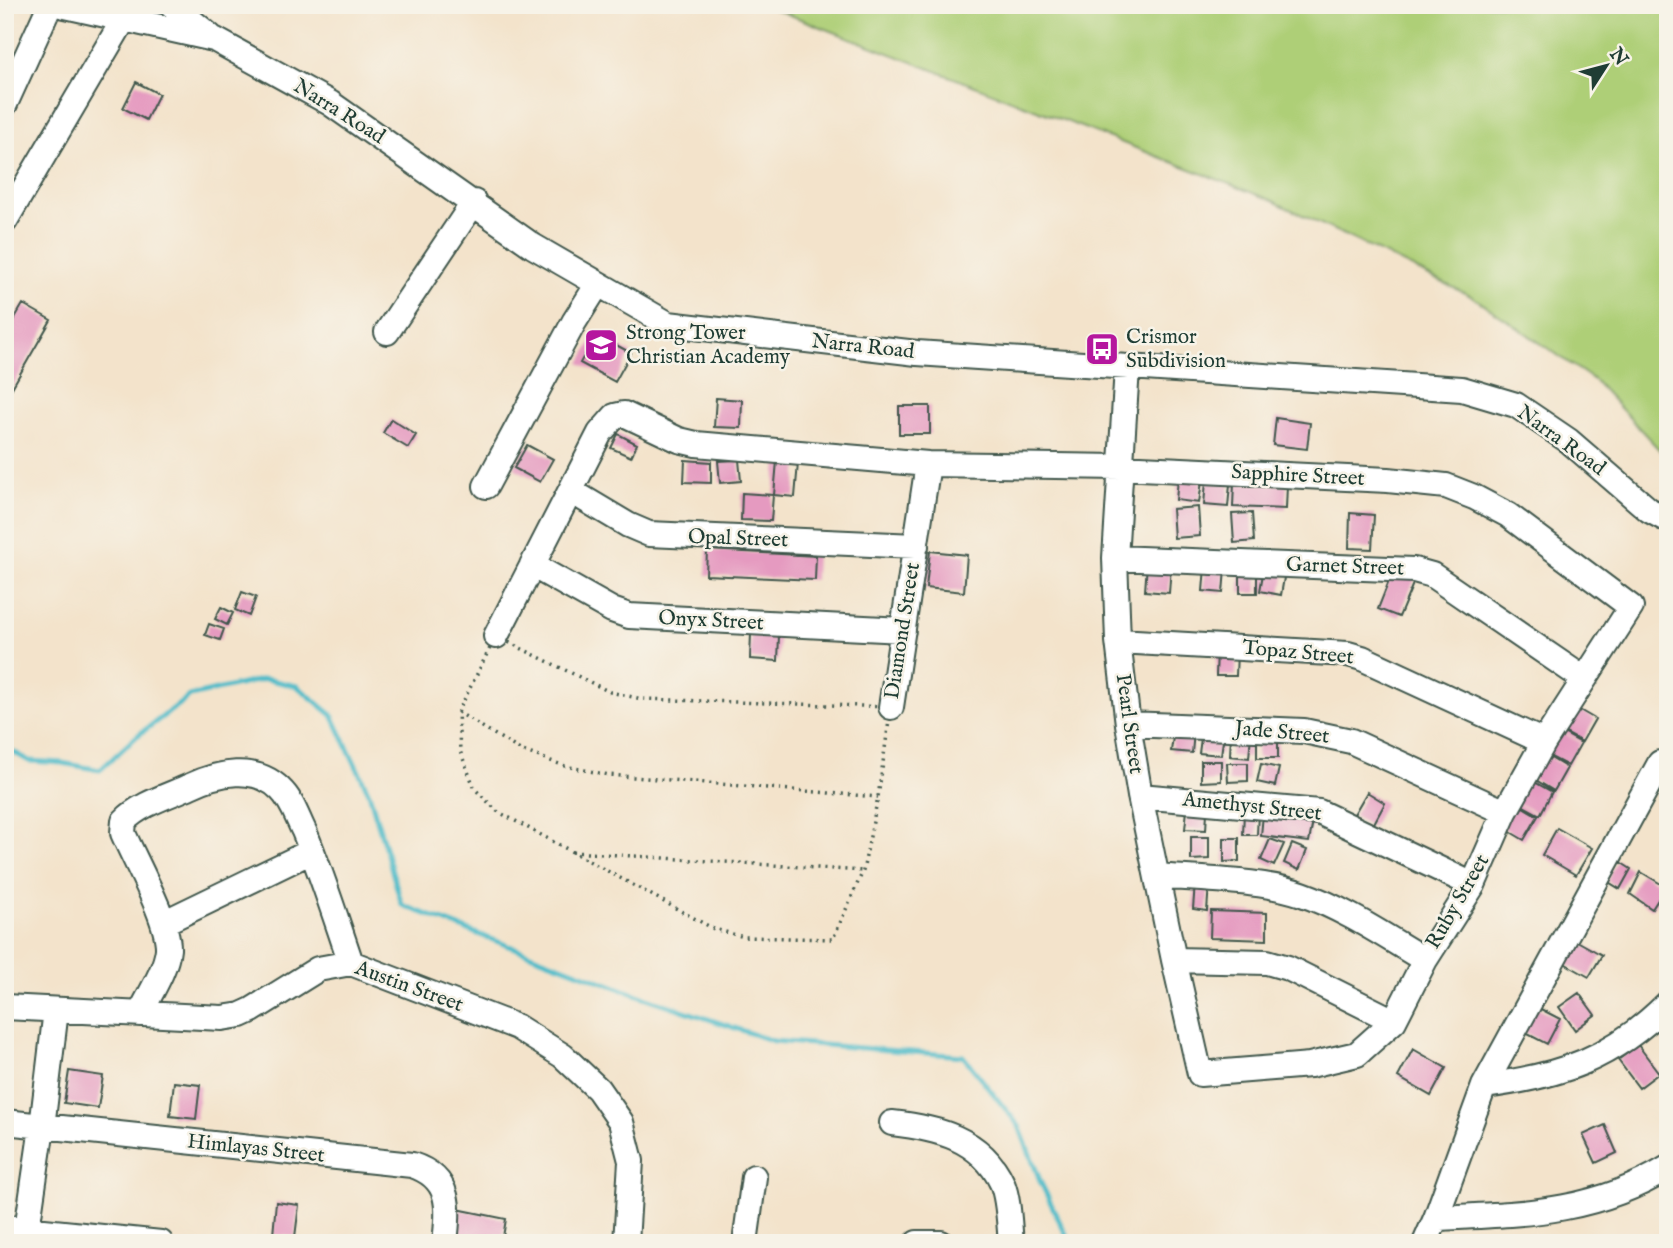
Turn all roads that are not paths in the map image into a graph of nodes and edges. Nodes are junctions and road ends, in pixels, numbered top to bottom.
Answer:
1 (50, 5) edge
2 (61, 5) edge
3 (172, 5) edge
4 (124, 19) junction
5 (214, 38) junction
6 (5, 104) edge
7 (474, 202) junction
8 (5, 220) edge
9 (598, 284) junction
10 (387, 332) dead end
11 (1127, 368) junction
12 (928, 464) junction
13 (1121, 467) junction
14 (486, 486) dead end
15 (571, 491) junction
16 (1668, 520) edge
17 (916, 546) junction
18 (1115, 558) junction
19 (532, 565) junction
20 (1631, 607) joint
21 (903, 630) junction
22 (496, 636) road end
23 (1118, 641) junction
24 (1584, 679) junction
25 (891, 708) road end
26 (1128, 724) junction
27 (1544, 742) junction
28 (1664, 766) edge
29 (1140, 796) junction
30 (1505, 812) junction
31 (312, 851) junction
32 (1158, 876) junction
33 (1473, 885) junction
34 (163, 923) junction
35 (1174, 960) junction
36 (1425, 960) junction
37 (351, 963) junction
38 (1668, 1003) edge
39 (5, 1007) edge
40 (56, 1010) junction
41 (140, 1014) junction
42 (1394, 1021) junction
43 (1200, 1074) joint
44 (1484, 1086) junction
45 (5, 1122) edge
46 (892, 1124) dead end
47 (42, 1127) junction
48 (1668, 1168) edge
49 (754, 1177) dead end
50 (1436, 1218) junction
51 (19, 1233) edge
52 (161, 1243) edge
53 (444, 1243) edge
54 (626, 1243) edge
55 (746, 1243) edge
56 (917, 1243) edge
57 (941, 1243) edge
58 (1011, 1243) edge
59 (1425, 1243) edge

1 - 6 street
2 - 4 street, Narra Road
3 - 5 street
4 - 5 street, Narra Road
4 - 8 street
5 - 7 street, Narra Road
7 - 9 street, Narra Road
7 - 10 street
9 - 11 street, Narra Road
9 - 14 street
11 - 13 street, Pearl Street
11 - 16 street, Narra Road
12 - 13 street, Sapphire Street
12 - 15 street, Sapphire Street
12 - 17 street, Diamond Street
13 - 18 street, Pearl Street
13 - 20 street, Sapphire Street
15 - 17 street, Opal Street
15 - 19 street, Sapphire Street
17 - 21 street, Diamond Street
18 - 23 street, Pearl Street
18 - 24 street, Garnet Street
19 - 21 street, Onyx Street
19 - 22 street, Sapphire Street
20 - 24 street, Ruby Street
21 - 25 street, Diamond Street
23 - 26 street, Pearl Street
23 - 27 street, Topaz Street
24 - 27 street, Ruby Street
26 - 29 street, Pearl Street
26 - 30 street, Jade Street
27 - 30 street, Ruby Street
28 - 44 street
29 - 32 street, Pearl Street
29 - 33 street, Amethyst Street
30 - 33 street, Ruby Street
31 - 34 street
31 - 34 street
31 - 37 street
32 - 35 street, Pearl Street
32 - 36 street
33 - 36 street, Ruby Street
34 - 41 street
35 - 42 street
35 - 43 street, Pearl Street
36 - 42 street, Ruby Street
37 - 41 street, Austin Street
37 - 54 street, Austin Street
38 - 44 street
39 - 40 street, Austin Street
40 - 41 street, Austin Street
40 - 47 street
42 - 43 street, Ruby Street
44 - 50 street
45 - 47 street, Himlayas Street
46 - 58 street
47 - 51 street
47 - 53 street, Himlayas Street
48 - 50 street
49 - 55 street
50 - 59 street
51 - 52 street
56 - 57 street

